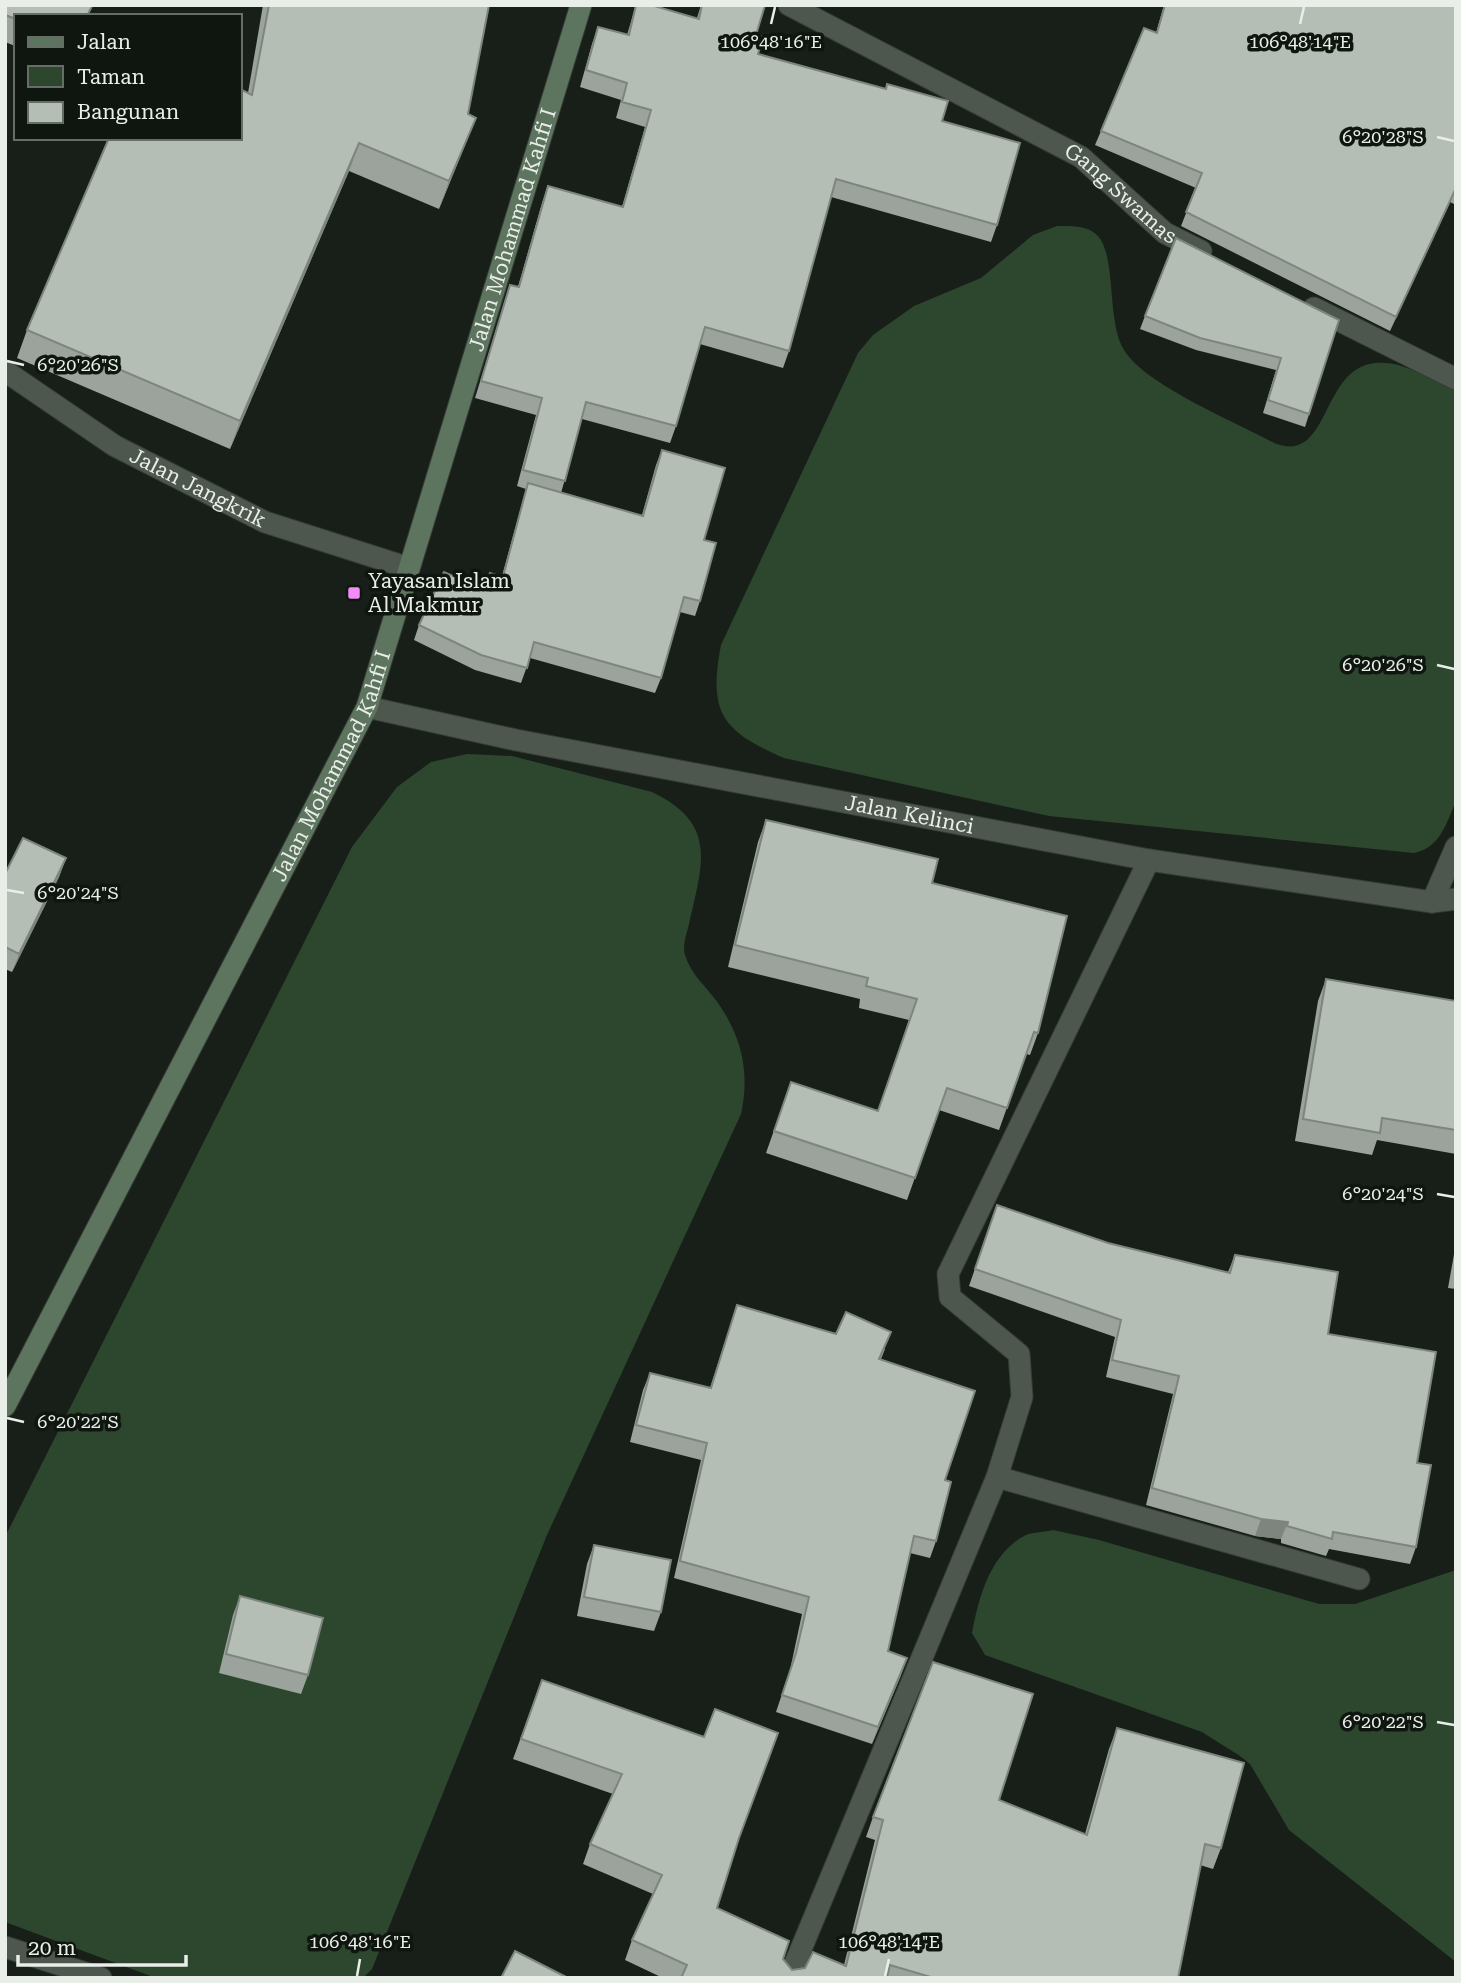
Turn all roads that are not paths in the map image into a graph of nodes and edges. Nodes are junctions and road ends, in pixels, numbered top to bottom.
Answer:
1 (582, 5) edge
2 (789, 5) edge
3 (1226, 264) edge
4 (1298, 300) edge
5 (5, 371) edge
6 (1456, 379) edge
7 (409, 568) junction
8 (367, 706) junction
9 (1456, 847) edge
10 (1149, 860) junction
11 (1456, 899) edge
12 (1432, 902) junction
13 (5, 1406) edge
14 (997, 1478) junction
15 (1359, 1579) dead end
16 (5, 1947) edge
17 (101, 1978) edge
18 (789, 1978) edge

1 - 7 main road, Jalan Mohammad Kahfi I
2 - 3 street, Gang Swamas
4 - 6 street
5 - 7 street, Jalan Jangkrik
7 - 8 main road, Jalan Mohammad Kahfi I
8 - 10 street, Jalan Kelinci
8 - 13 main road, Jalan Mohammad Kahfi I
9 - 12 street
10 - 12 street, Jalan Kelinci
10 - 14 street
11 - 12 street, Jalan Kelinci
14 - 15 street
14 - 18 street
16 - 17 street

